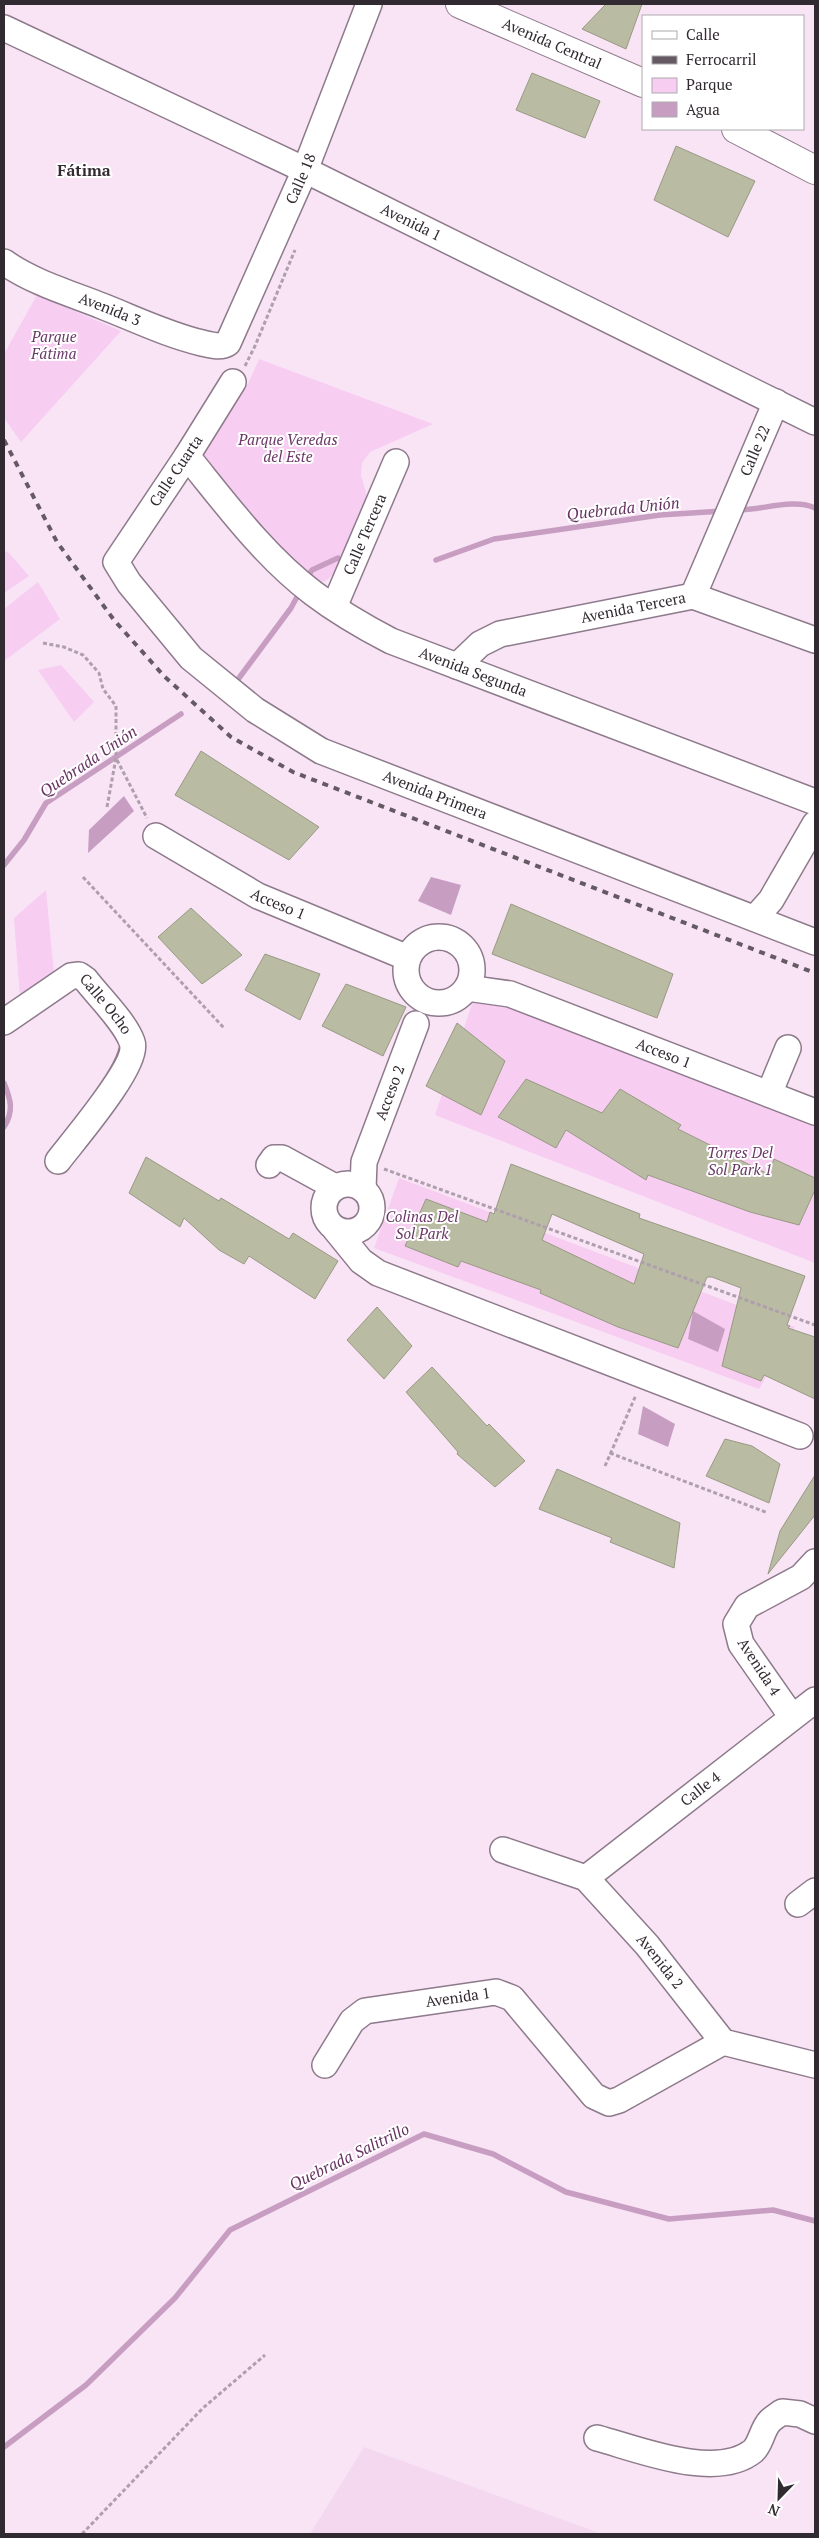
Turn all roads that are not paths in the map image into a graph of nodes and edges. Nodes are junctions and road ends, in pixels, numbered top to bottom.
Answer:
1 (369, 4) edge
2 (460, 4) edge
3 (488, 9) edge
4 (4, 28) edge
5 (642, 83) edge
6 (738, 130) edge
7 (306, 170) junction
8 (815, 170) edge
9 (4, 262) edge
10 (220, 346) joint
11 (233, 382) dead end
12 (776, 402) junction
13 (815, 422) edge
14 (187, 456) junction
15 (396, 462) dead end
16 (117, 558) joint
17 (693, 596) junction
18 (334, 607) junction
19 (815, 640) edge
20 (457, 666) junction
21 (815, 802) edge
22 (815, 824) edge
23 (156, 836) road end
24 (755, 918) junction
25 (815, 942) edge
26 (408, 958) junction
27 (469, 978) junction
28 (427, 998) junction
29 (4, 1022) edge
30 (788, 1048) dead end
31 (769, 1094) junction
32 (815, 1112) edge
33 (58, 1161) dead end
34 (268, 1165) dead end
35 (354, 1190) junction
36 (355, 1241) junction
37 (800, 1436) dead end
38 (815, 1562) edge
39 (815, 1700) edge
40 (792, 1717) junction
41 (504, 1850) dead end
42 (586, 1878) junction
43 (723, 2042) junction
44 (325, 2065) dead end
45 (815, 2065) edge
46 (815, 2421) edge
47 (597, 2438) dead end

1 - 7 street, Calle 18
2 - 3 main road, Avenida Central
3 - 5 main road, Avenida Central
4 - 7 street, Avenida 1
6 - 8 main road
7 - 10 street, Calle 18
7 - 12 street, Avenida 1
9 - 10 street, Avenida 3
11 - 14 street, Calle Cuarta
12 - 13 street, Avenida 1
12 - 17 street, Calle 22
14 - 16 street, Calle Cuarta
14 - 18 street, Avenida Segunda
15 - 18 street, Calle Tercera
16 - 24 street, Avenida Primera
17 - 19 street, Avenida Tercera
17 - 20 street, Avenida Tercera
18 - 20 street, Avenida Segunda
20 - 21 street, Avenida Segunda
22 - 24 street
23 - 26 street, Acceso 1
24 - 25 street, Avenida Primera
26 - 27 street
26 - 28 street
27 - 28 street
27 - 31 street, Acceso 1
28 - 35 street, Acceso 2
29 - 33 street, Calle Ocho
30 - 31 street
31 - 32 street, Acceso 1
34 - 35 street
35 - 36 street
35 - 36 street, Acceso 2
36 - 37 street
38 - 40 street, Avenida 4
39 - 40 street, Calle 4
40 - 42 street, Calle 4
41 - 42 street, Avenida 2
42 - 43 street, Avenida 2
43 - 44 street, Avenida 1
43 - 45 street
46 - 47 street

